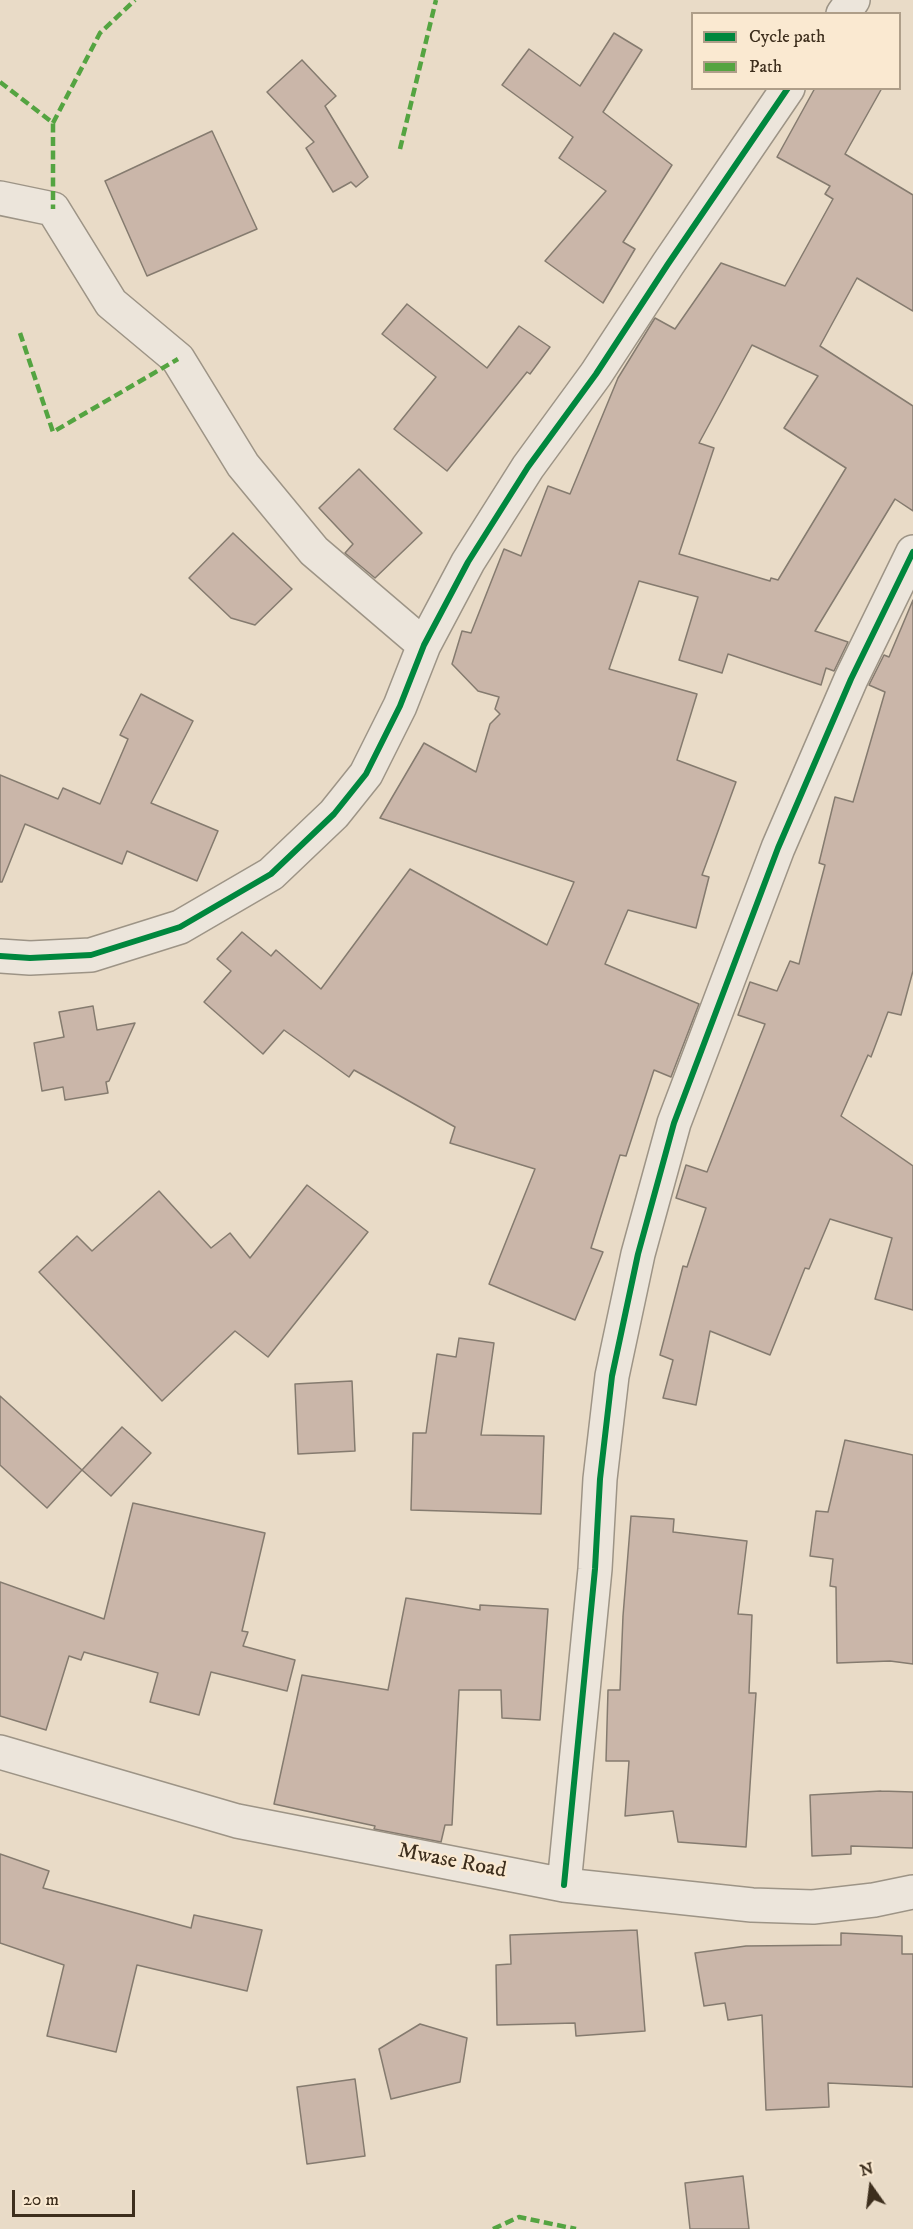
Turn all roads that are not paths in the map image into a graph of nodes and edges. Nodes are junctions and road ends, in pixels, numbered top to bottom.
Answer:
1 (787, 90) edge
2 (0, 198) edge
3 (913, 552) edge
4 (424, 645) junction
5 (0, 956) edge
6 (0, 1752) edge
7 (564, 1885) junction
8 (913, 1892) edge

1 - 4 street
2 - 4 street
3 - 7 street
4 - 5 street
6 - 7 street, Mwase Road
7 - 8 street, Mwase Road

